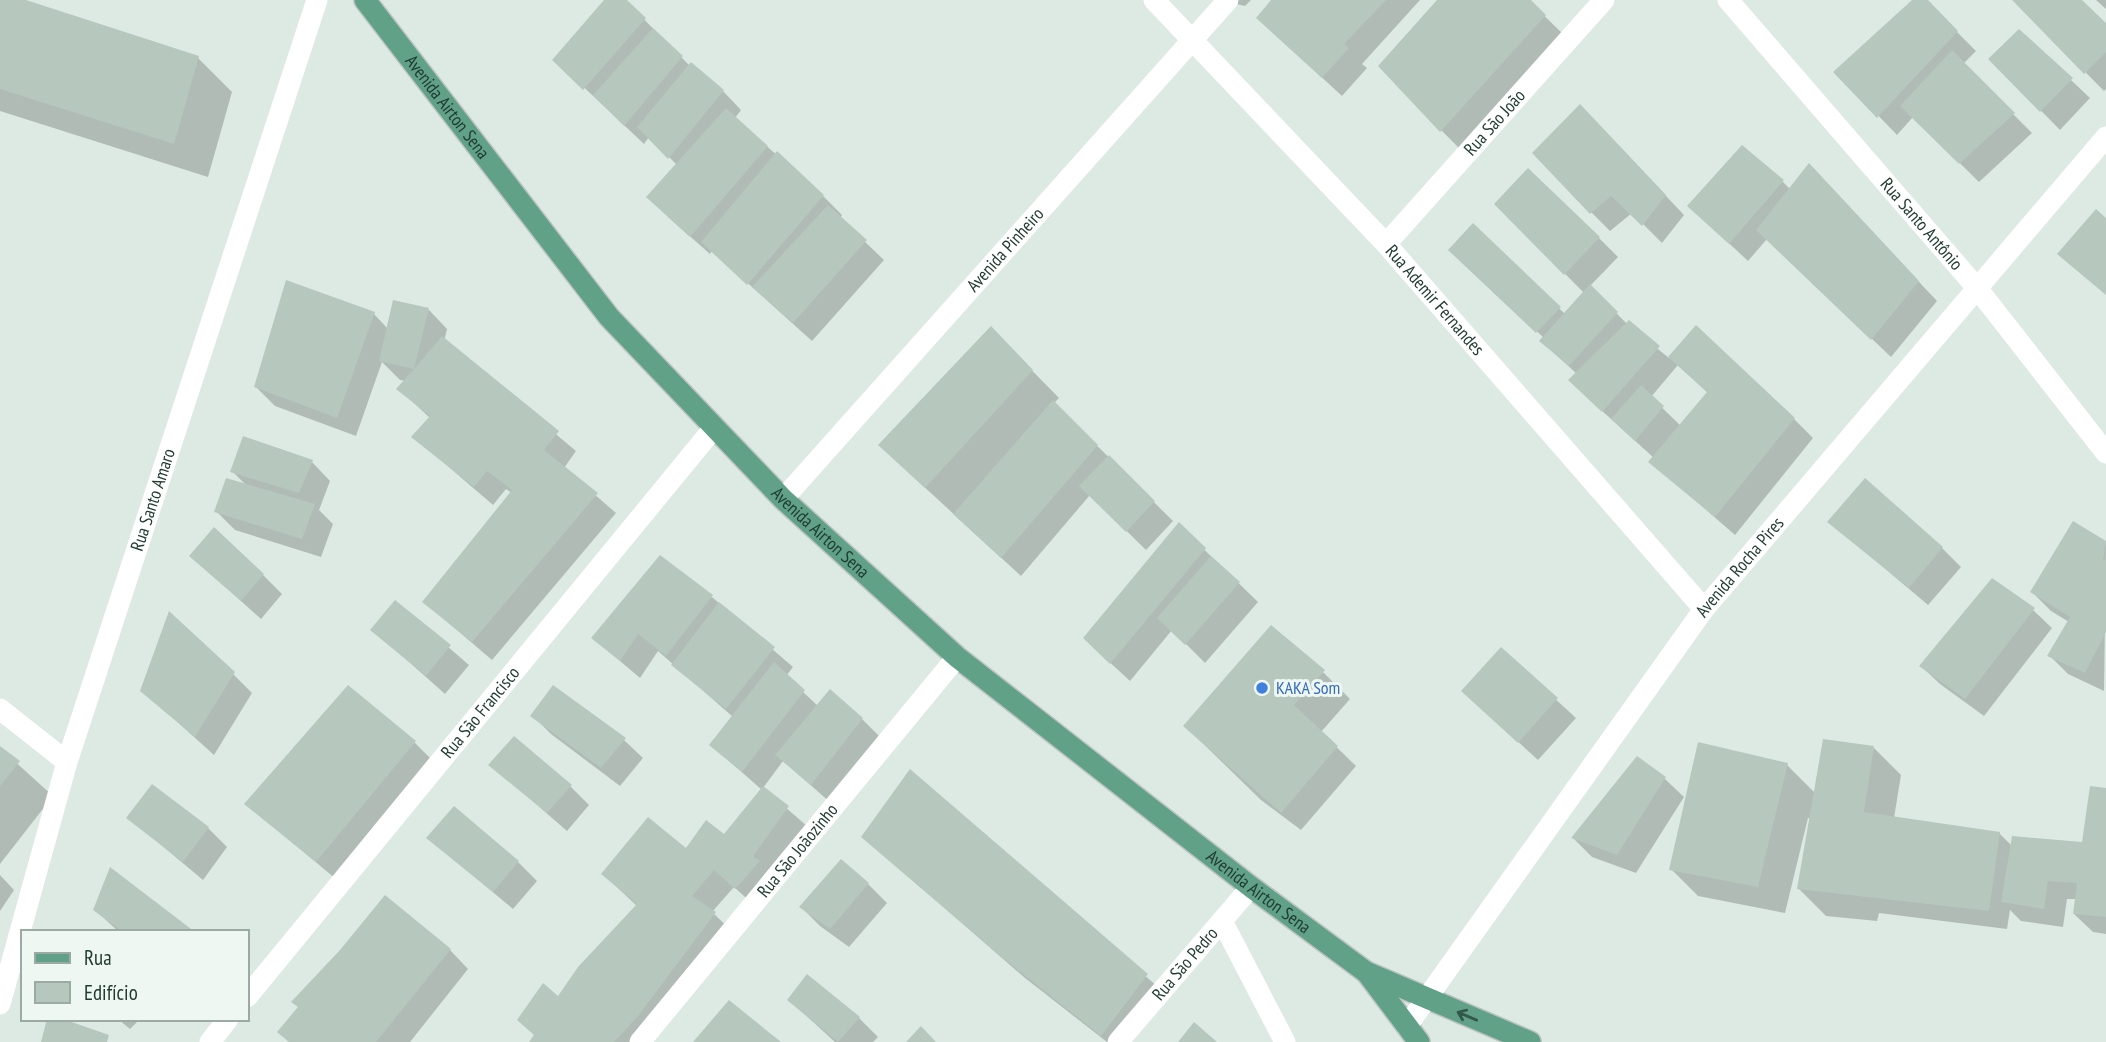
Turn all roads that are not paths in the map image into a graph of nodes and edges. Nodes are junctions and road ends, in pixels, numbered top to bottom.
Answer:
1 (317, 0) edge
2 (365, 0) edge
3 (1154, 0) edge
4 (1228, 0) edge
5 (1604, 0) edge
6 (1728, 0) edge
7 (1192, 39) junction
8 (2106, 137) edge
9 (1386, 244) junction
10 (1977, 288) junction
11 (713, 429) junction
12 (2106, 453) edge
13 (783, 499) junction
14 (1704, 609) junction
15 (957, 657) junction
16 (0, 709) edge
17 (67, 762) junction
18 (1251, 887) junction
19 (1222, 921) junction
20 (1366, 972) junction
21 (248, 996) edge
22 (1427, 999) junction
23 (0, 1004) edge
24 (226, 1021) edge
25 (1413, 1034) edge
26 (210, 1042) edge
27 (640, 1042) edge
28 (1118, 1042) edge
29 (1285, 1042) edge
30 (1530, 1042) edge

1 - 17 street, Rua Santo Amaro
2 - 11 main road, Avenida Airton Sena
3 - 7 street, Rua Ademir Fernandes
4 - 7 street, Avenida Pinheiro
5 - 9 street, Rua São João
6 - 10 street, Rua Santo Antônio
7 - 9 street, Rua Ademir Fernandes
7 - 13 street, Avenida Pinheiro
8 - 10 street, Avenida Rocha Pires
9 - 14 street, Rua Ademir Fernandes
10 - 12 street, Rua Santo Antônio
10 - 14 street, Avenida Rocha Pires
11 - 13 main road, Avenida Airton Sena
11 - 21 street, Rua São Francisco
13 - 15 main road, Avenida Airton Sena
14 - 22 street, Avenida Rocha Pires
15 - 18 main road, Avenida Airton Sena
15 - 27 street, Rua São Joãozinho
16 - 17 street
17 - 23 street, Rua Santo Amaro
18 - 19 street, Rua São Pedro
18 - 20 main road, Avenida Airton Sena
19 - 28 street, Rua São Pedro
19 - 29 street
20 - 22 main road, Avenida Airton Sena
20 - 25 main road, Avenida Airton Sena
22 - 25 street, Avenida Rocha Pires
30 -> 22 main road, Avenida Airton Sena
24 - 26 street

